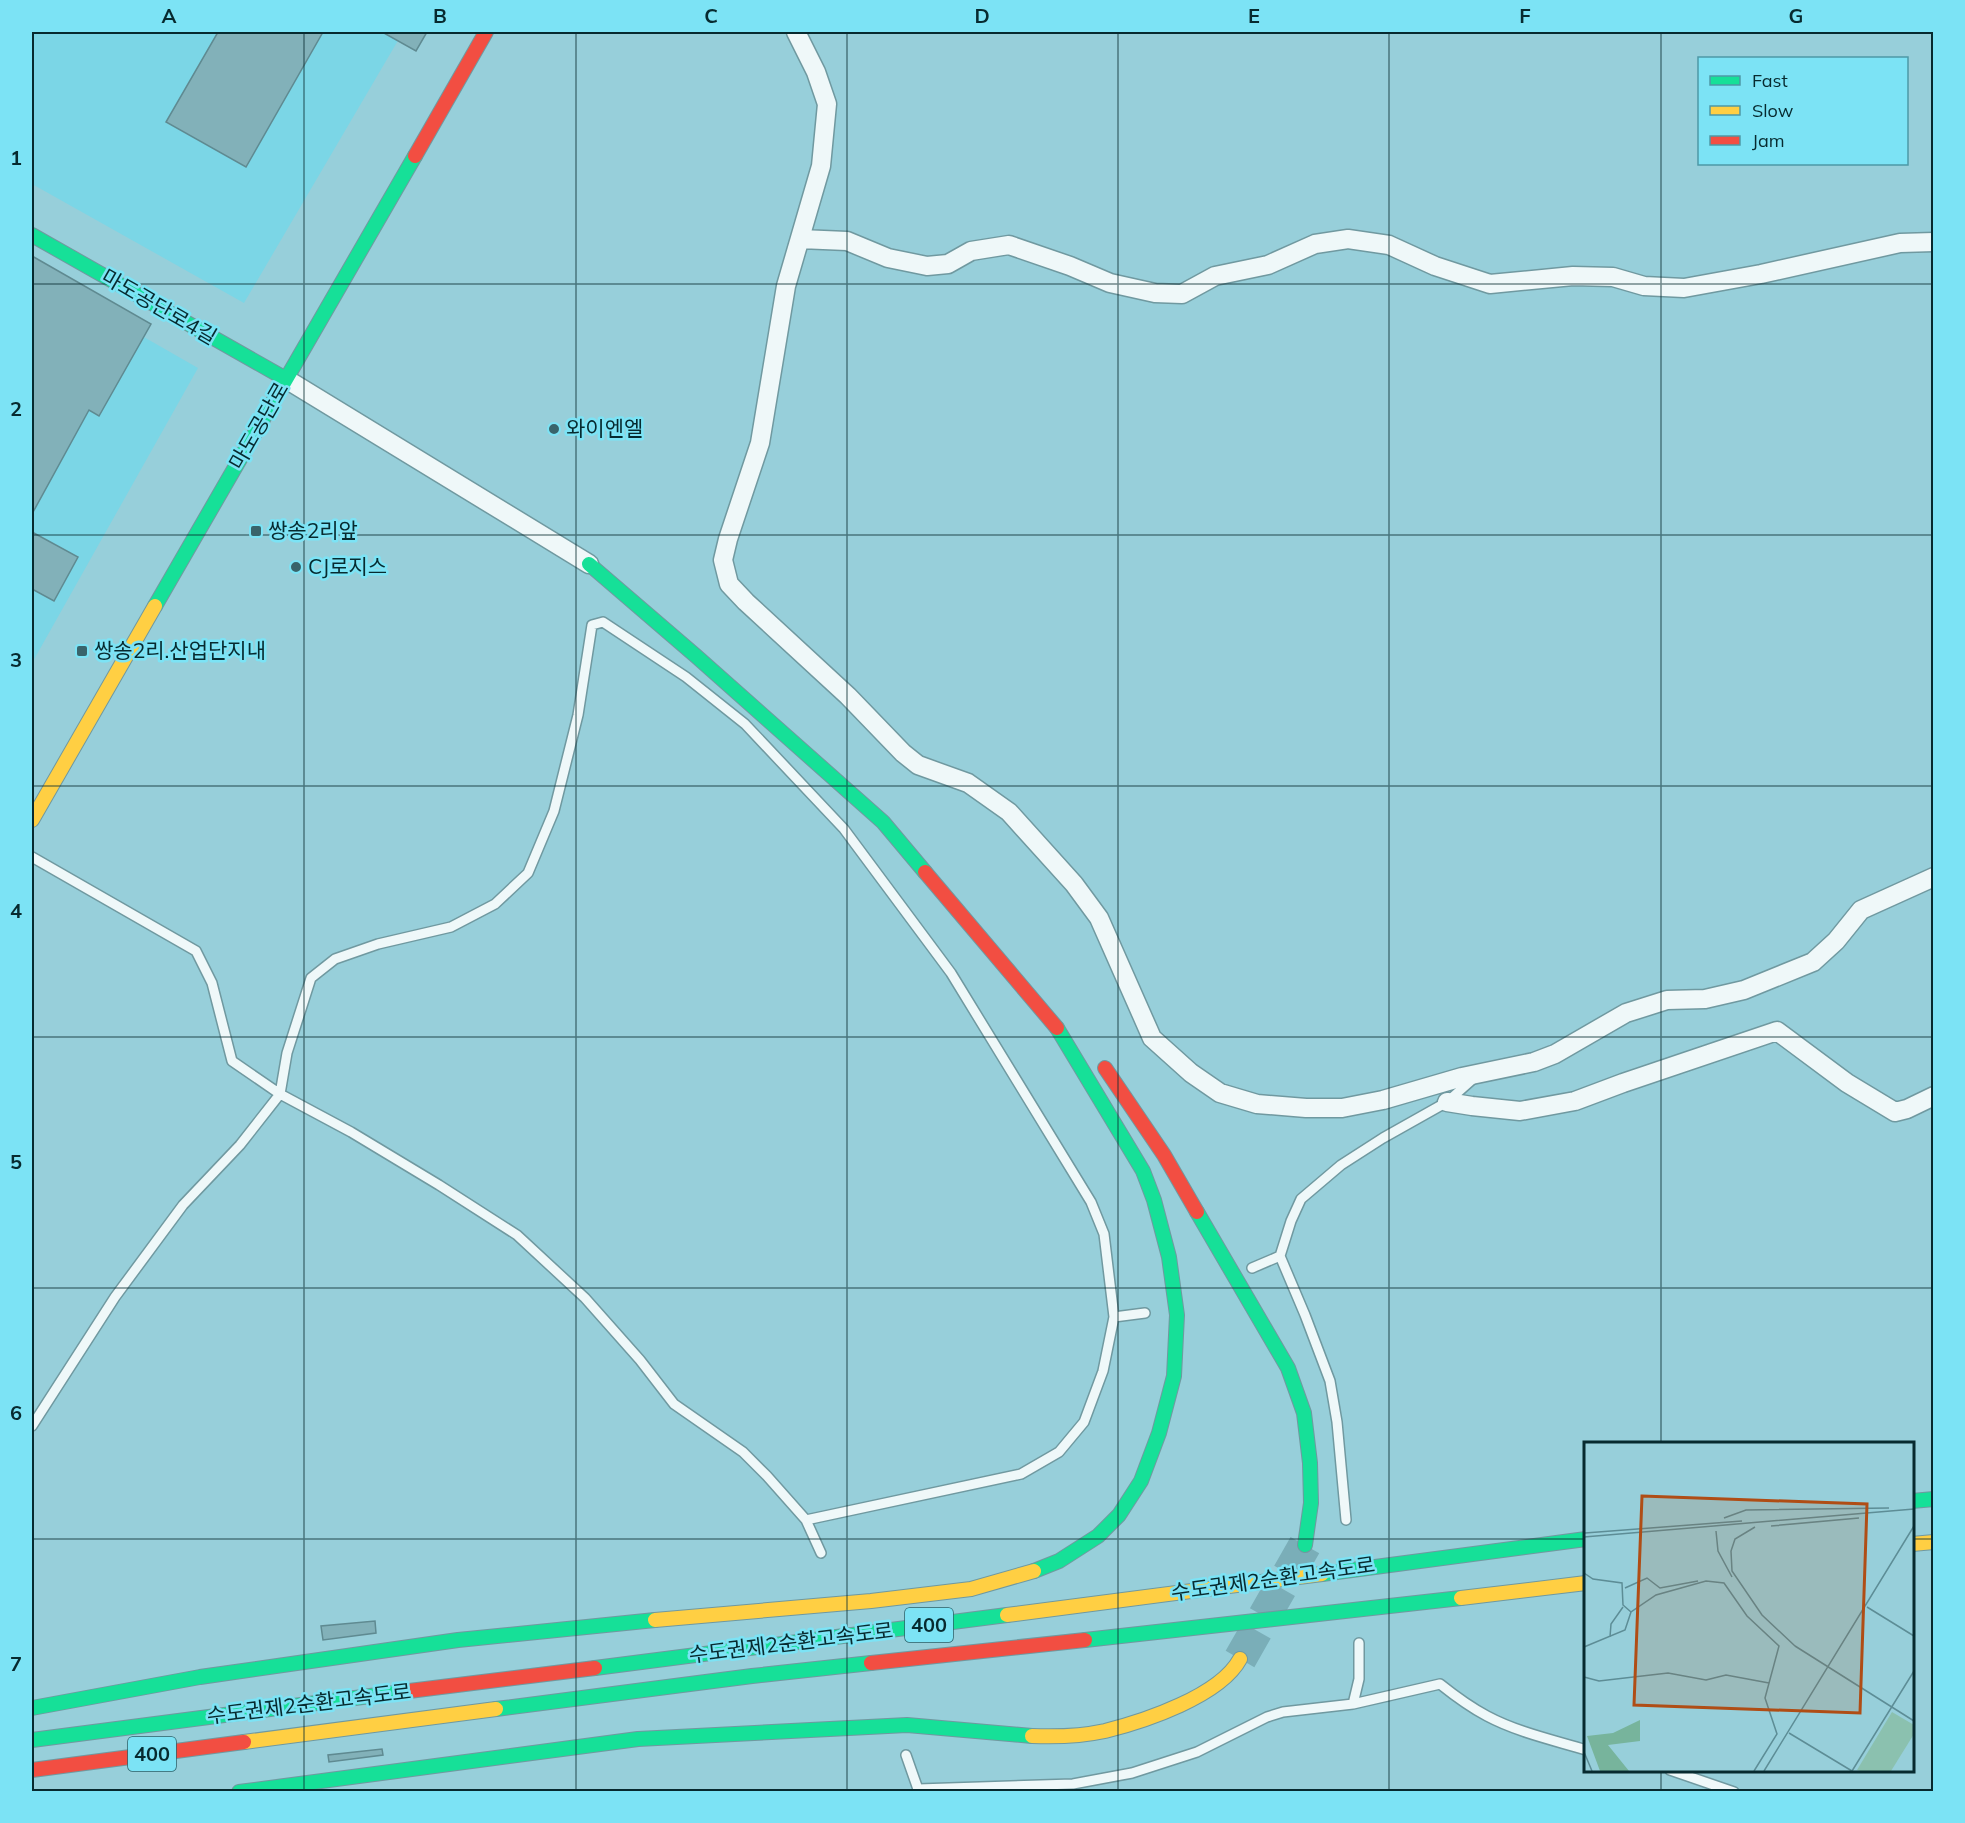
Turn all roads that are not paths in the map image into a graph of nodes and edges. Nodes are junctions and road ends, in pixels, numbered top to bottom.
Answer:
1 (486, 32) edge
2 (796, 32) edge
3 (32, 235) edge
4 (800, 239) junction
5 (1934, 242) edge
6 (286, 379) junction
7 (589, 564) junction
8 (682, 625) dead end
9 (32, 820) edge
10 (32, 857) edge
11 (1934, 877) edge
12 (1098, 1056) dead end
13 (1479, 1073) junction
14 (280, 1094) junction
15 (1934, 1096) edge
16 (1447, 1102) junction
17 (1280, 1256) junction
18 (1252, 1268) dead end
19 (1144, 1313) dead end
20 (1114, 1317) junction
21 (32, 1426) edge
22 (1934, 1499) edge
23 (1914, 1501) edge
24 (806, 1520) junction
25 (1346, 1520) dead end
26 (1584, 1539) edge
27 (1934, 1542) edge
28 (1914, 1544) edge
29 (1305, 1545) tunnel mouth
30 (821, 1553) dead end
31 (1584, 1583) edge
32 (1359, 1643) dead end
33 (1240, 1659) tunnel mouth
34 (1353, 1704) junction
35 (32, 1708) edge
36 (32, 1740) edge
37 (1584, 1749) edge
38 (906, 1755) dead end
39 (32, 1770) edge
40 (1676, 1772) edge
41 (918, 1790) edge
42 (239, 1791) edge
43 (1734, 1791) edge

1 - 6 main road, 마도공단로
2 - 4 street
3 - 6 main road, 마도공단로4길
4 - 5 street
4 - 13 street
6 - 7 street
6 - 9 main road, 마도공단로
7 - 8 main road
7 - 35 main road
10 - 14 lane
11 - 13 street
12 - 29 main road
13 - 16 lane
14 - 20 lane
14 - 21 lane
14 - 24 lane
15 - 16 street
16 - 17 lane
17 - 18 lane
17 - 25 lane
19 - 20 lane
20 - 24 lane
22 - 23 main road
24 - 30 lane
26 - 36 main road, 수도권제2순환고속도로 / 400
27 - 28 main road
31 - 39 main road, 수도권제2순환고속도로 / 400
32 - 34 lane
33 - 42 main road
34 - 37 lane
34 - 41 lane
38 - 41 lane
40 - 43 lane

